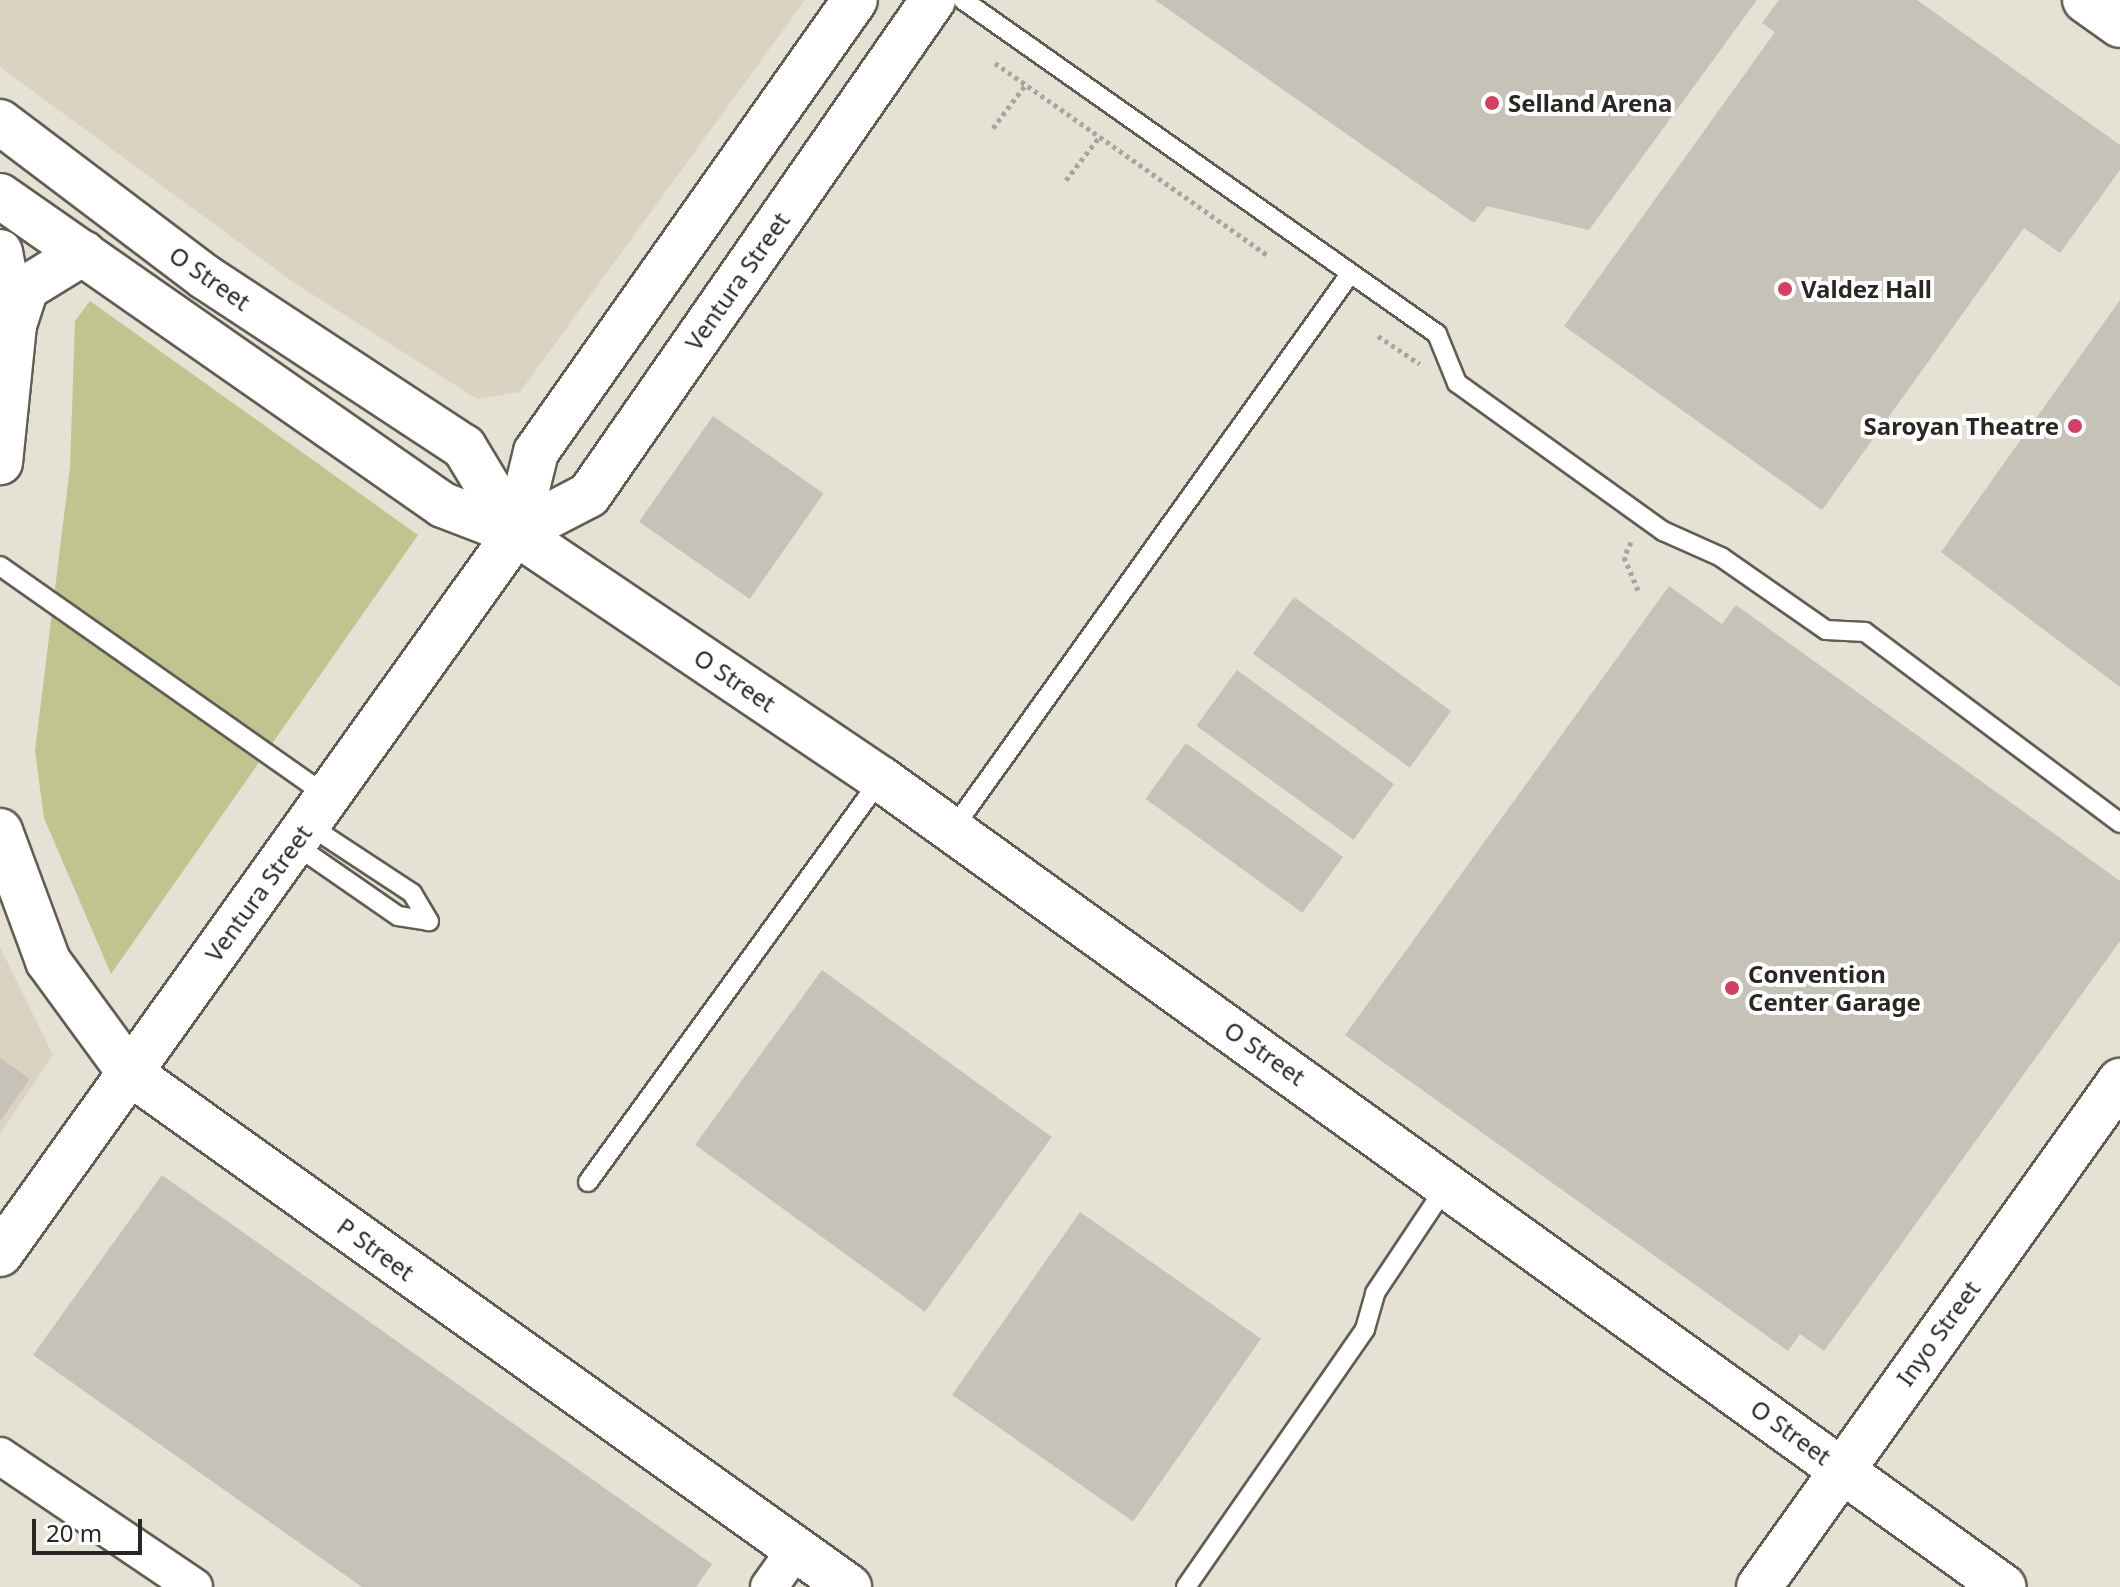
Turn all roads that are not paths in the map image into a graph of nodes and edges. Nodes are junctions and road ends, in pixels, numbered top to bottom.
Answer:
1 (855, 0) edge
2 (933, 0) edge
3 (963, 0) edge
4 (2085, 0) edge
5 (2120, 25) edge
6 (0, 122) edge
7 (0, 196) edge
8 (0, 252) edge
9 (83, 253) junction
10 (1350, 274) junction
11 (14, 325) junction
12 (0, 462) edge
13 (516, 533) junction
14 (0, 566) edge
15 (881, 779) junction
16 (309, 821) junction
17 (2120, 823) edge
18 (952, 830) junction
19 (0, 831) edge
20 (130, 1073) junction
21 (2120, 1081) edge
22 (588, 1182) dead end
23 (1449, 1183) junction
24 (0, 1254) edge
25 (0, 1456) edge
26 (1840, 1468) junction
27 (796, 1549) junction
28 (194, 1587) edge
29 (769, 1587) edge
30 (849, 1587) edge
31 (1186, 1587) edge
32 (1759, 1587) edge
33 (2004, 1587) edge

1 - 13 main road, Ventura Street
2 - 13 main road, Ventura Street
3 - 10 lane
4 - 5 main road
6 - 13 main road, O Street
7 - 9 main road, O Street
8 - 11 main road
9 - 11 main road
9 - 13 main road, O Street
10 - 17 lane
10 - 18 lane
11 - 12 main road
13 - 15 main road, O Street
13 - 16 main road, Ventura Street
14 - 16 lane
15 - 18 main road, O Street
15 - 22 lane
16 - 16 lane
16 - 20 main road, Ventura Street
18 - 23 main road, O Street
19 - 20 main road, P Street
20 - 24 main road, Ventura Street
20 - 27 main road, P Street
21 - 26 main road, Inyo Street
23 - 26 main road, O Street
23 - 31 lane
25 - 28 street
26 - 32 main road, Inyo Street
26 - 33 main road, O Street
27 - 29 street
27 - 30 main road, P Street

